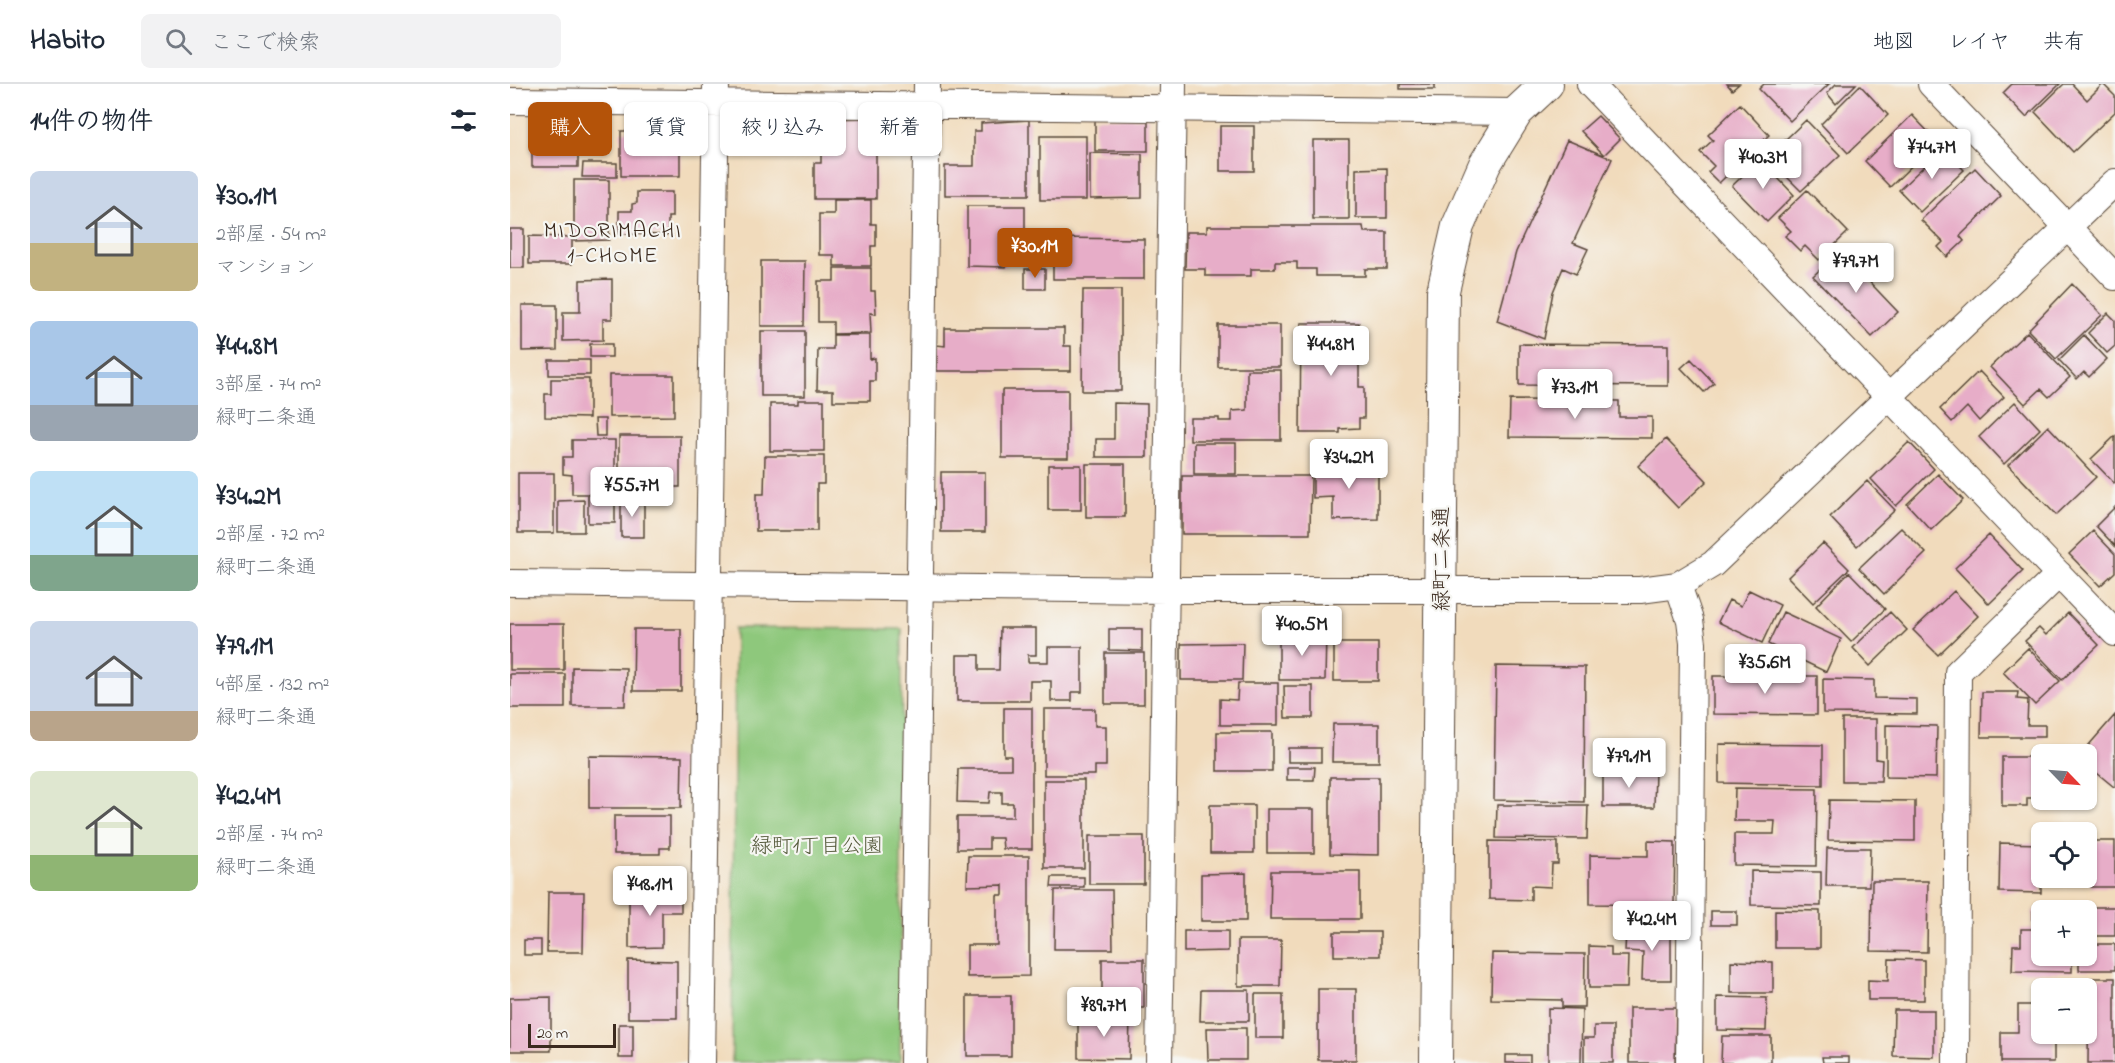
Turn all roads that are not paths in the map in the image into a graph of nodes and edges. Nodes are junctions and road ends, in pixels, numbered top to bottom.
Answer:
1 (1547, 84) edge
2 (1590, 84) edge
3 (1931, 84) edge
4 (715, 94) edge
5 (926, 95) edge
6 (1172, 96) edge
7 (510, 101) edge
8 (1517, 112) junction
9 (2115, 182) edge
10 (2068, 227) junction
11 (2115, 277) edge
12 (1889, 397) junction
13 (2059, 574) junction
14 (510, 583) edge
15 (709, 585) junction
16 (1678, 585) junction
17 (920, 587) junction
18 (1441, 589) junction
19 (1166, 590) junction
20 (2115, 633) edge
21 (702, 1063) edge
22 (913, 1063) edge
23 (1159, 1063) edge
24 (1436, 1063) edge
25 (1689, 1063) edge
26 (1956, 1063) edge

1 - 8 street, 緑町二条通
2 - 12 street
3 - 10 street
4 - 5 street
4 - 7 street
4 - 15 street
5 - 6 street
5 - 17 street
6 - 8 street
6 - 19 street
8 - 18 street, 緑町二条通
9 - 10 street
10 - 11 street
10 - 12 street
12 - 13 street
12 - 16 street
13 - 20 street
13 - 26 street
14 - 15 street
15 - 17 street
15 - 21 street
16 - 18 street
16 - 25 street
17 - 19 street
17 - 22 street
18 - 19 street
18 - 24 street, 緑町二条通
19 - 23 street

